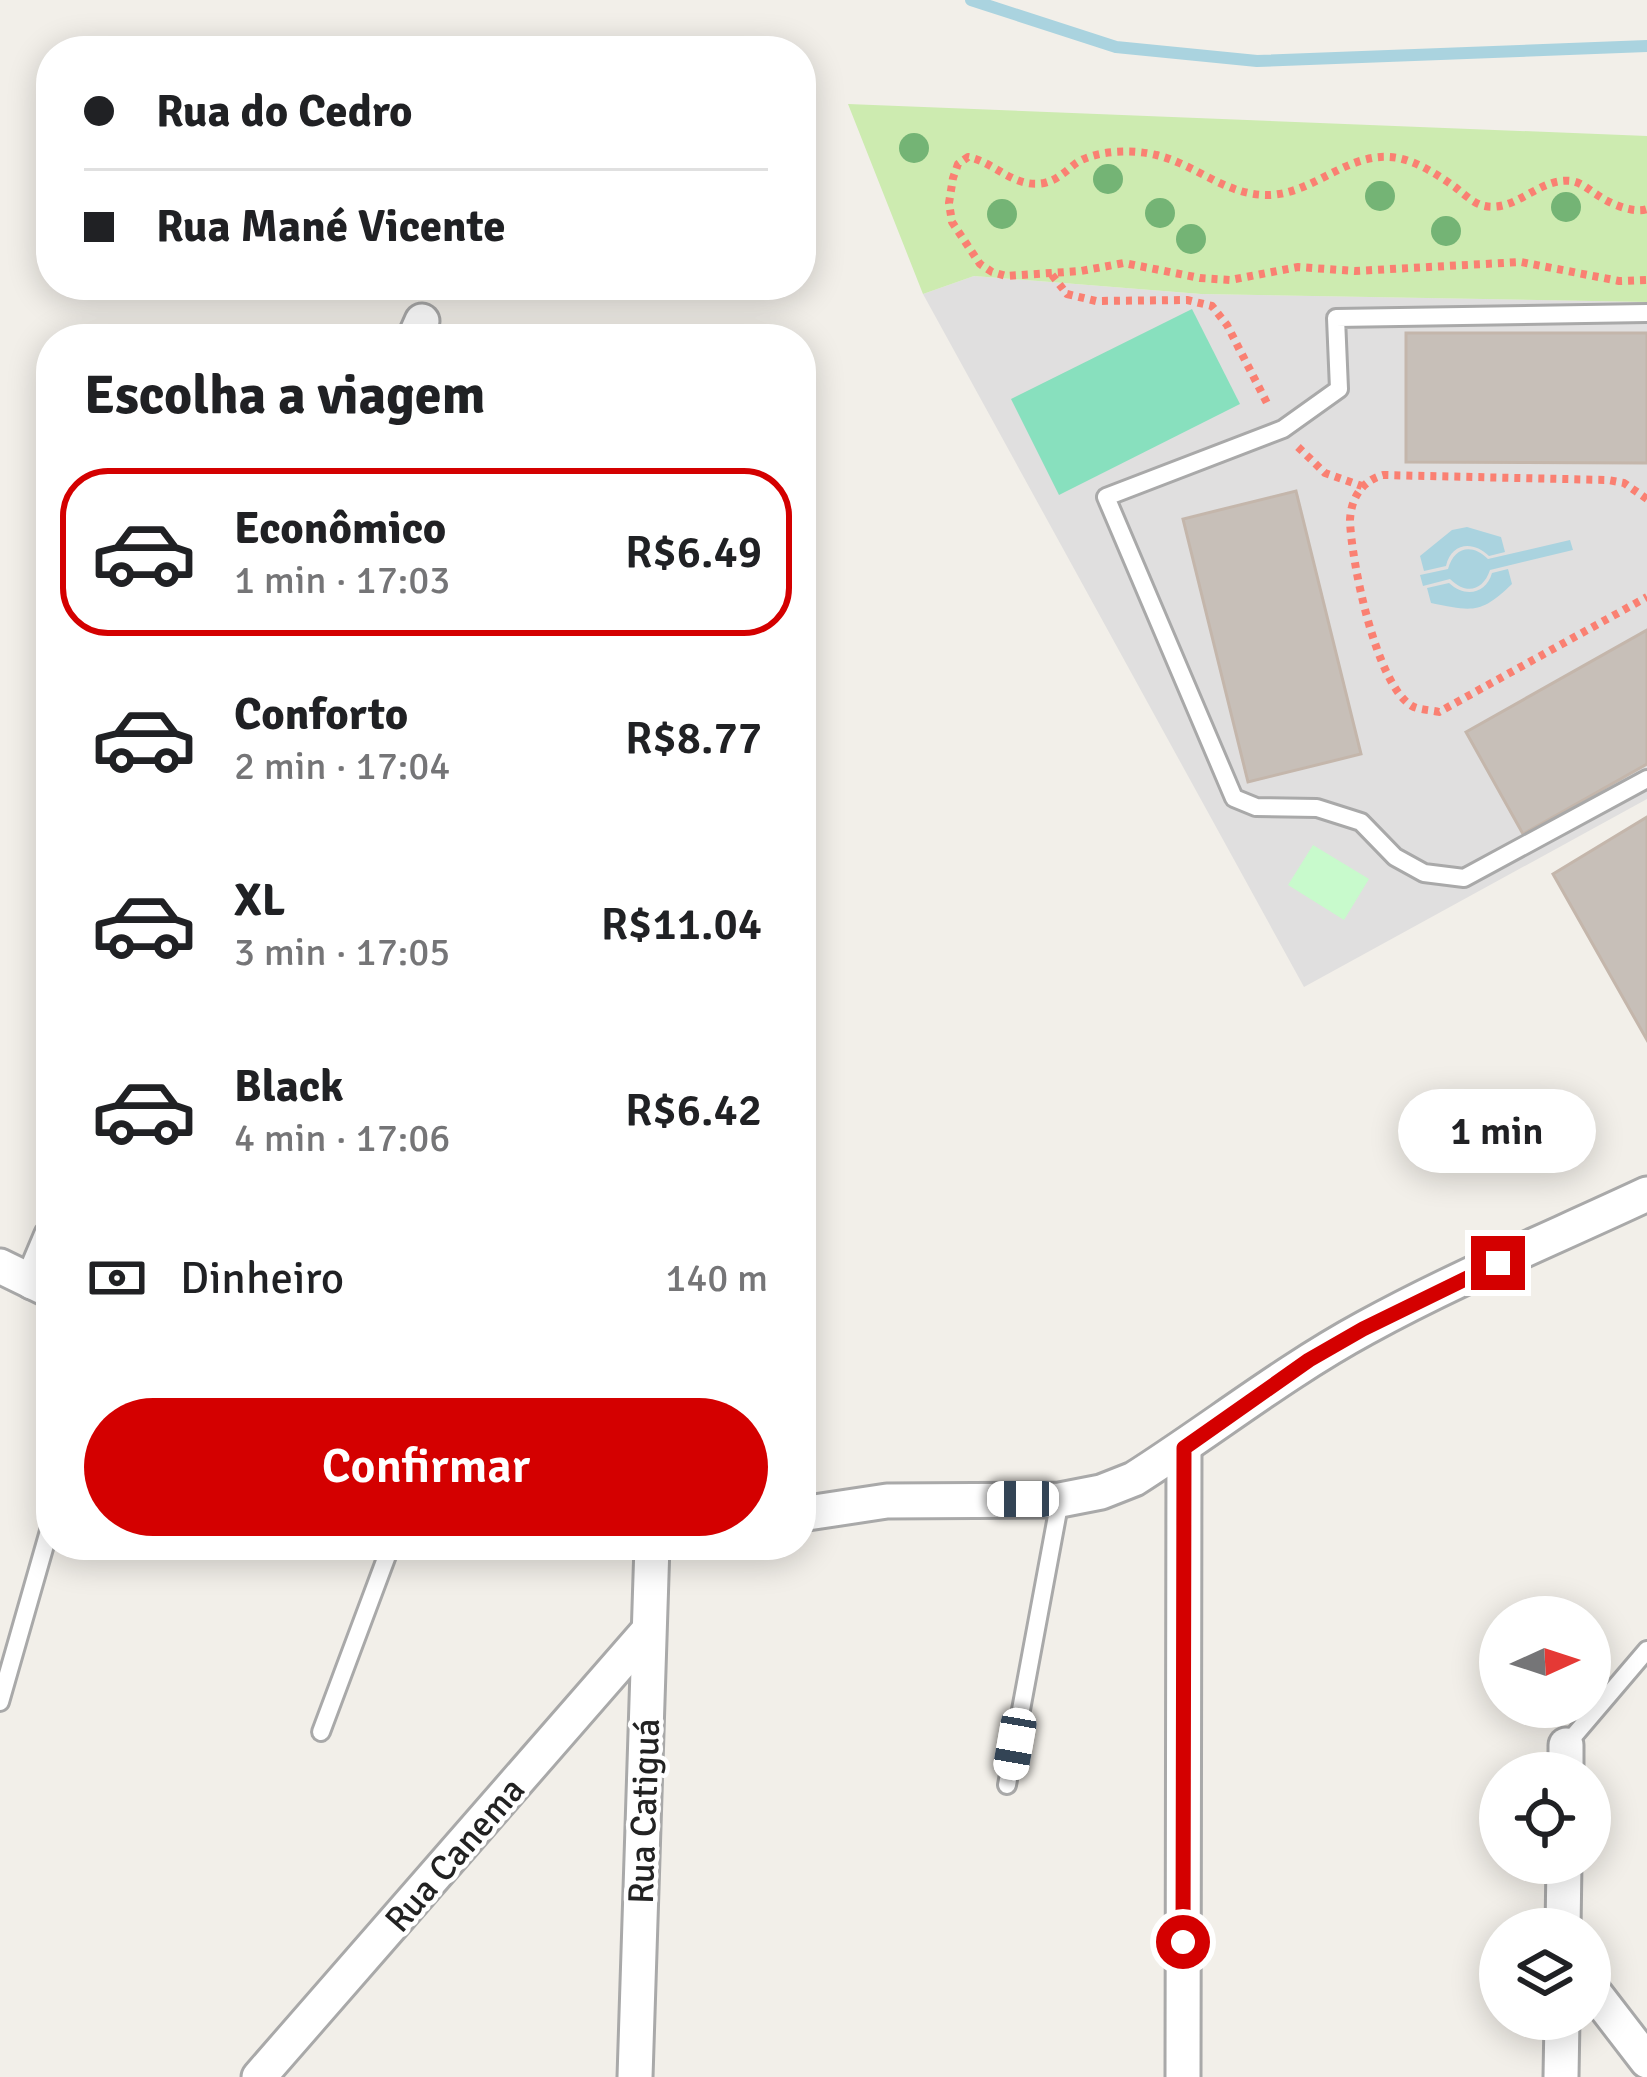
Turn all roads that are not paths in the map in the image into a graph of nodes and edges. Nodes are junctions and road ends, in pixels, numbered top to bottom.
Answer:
1 (1647, 313) edge
2 (1647, 779) edge
3 (1647, 1194) edge
4 (0, 1265) edge
5 (36, 1283) edge
6 (1184, 1448) junction
7 (1060, 1500) junction
8 (816, 1512) edge
9 (41, 1560) edge
10 (385, 1560) edge
11 (651, 1560) edge
12 (648, 1631) junction
13 (1647, 1650) edge
14 (0, 1702) edge
15 (321, 1732) dead end
16 (1571, 1752) edge
17 (1007, 1785) dead end
18 (1611, 2015) edge
19 (1562, 2040) edge
20 (1647, 2061) edge
21 (259, 2077) edge
22 (634, 2077) edge
23 (1183, 2077) edge
24 (1561, 2077) edge

1 - 2 lane
3 - 6 street
4 - 5 street
6 - 7 street
6 - 23 street
7 - 8 street
7 - 17 lane
9 - 14 lane
10 - 15 lane
11 - 12 street, Rua Catiguá
12 - 21 street, Rua Canema
12 - 22 street, Rua Catiguá
13 - 16 lane
18 - 20 street
19 - 24 street

